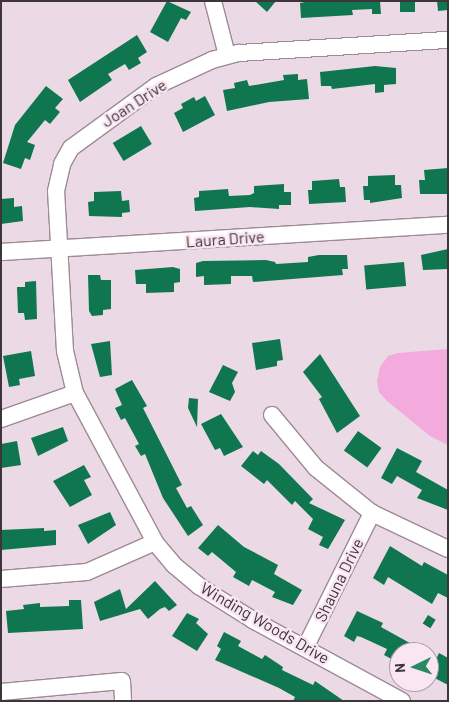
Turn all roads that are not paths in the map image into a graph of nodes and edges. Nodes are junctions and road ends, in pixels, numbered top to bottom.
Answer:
1 (213, 1) edge
2 (448, 40) edge
3 (227, 55) junction
4 (448, 225) edge
5 (59, 250) junction
6 (1, 252) edge
7 (75, 393) junction
8 (272, 415) dead end
9 (1, 419) edge
10 (372, 512) junction
11 (154, 542) junction
12 (448, 549) edge
13 (1, 579) edge
14 (306, 648) junction
15 (1, 692) edge
16 (123, 701) edge
17 (402, 701) edge

1 - 3 street
2 - 3 street, Joan Drive
3 - 5 street, Joan Drive
4 - 5 street, Laura Drive
5 - 6 street, Laura Drive
5 - 7 street, Joan Drive
7 - 9 street
7 - 11 street, Winding Woods Drive
8 - 10 street
10 - 12 street
10 - 14 street, Shauna Drive
11 - 13 street
11 - 14 street, Winding Woods Drive
14 - 17 street, Winding Woods Drive
15 - 16 street

